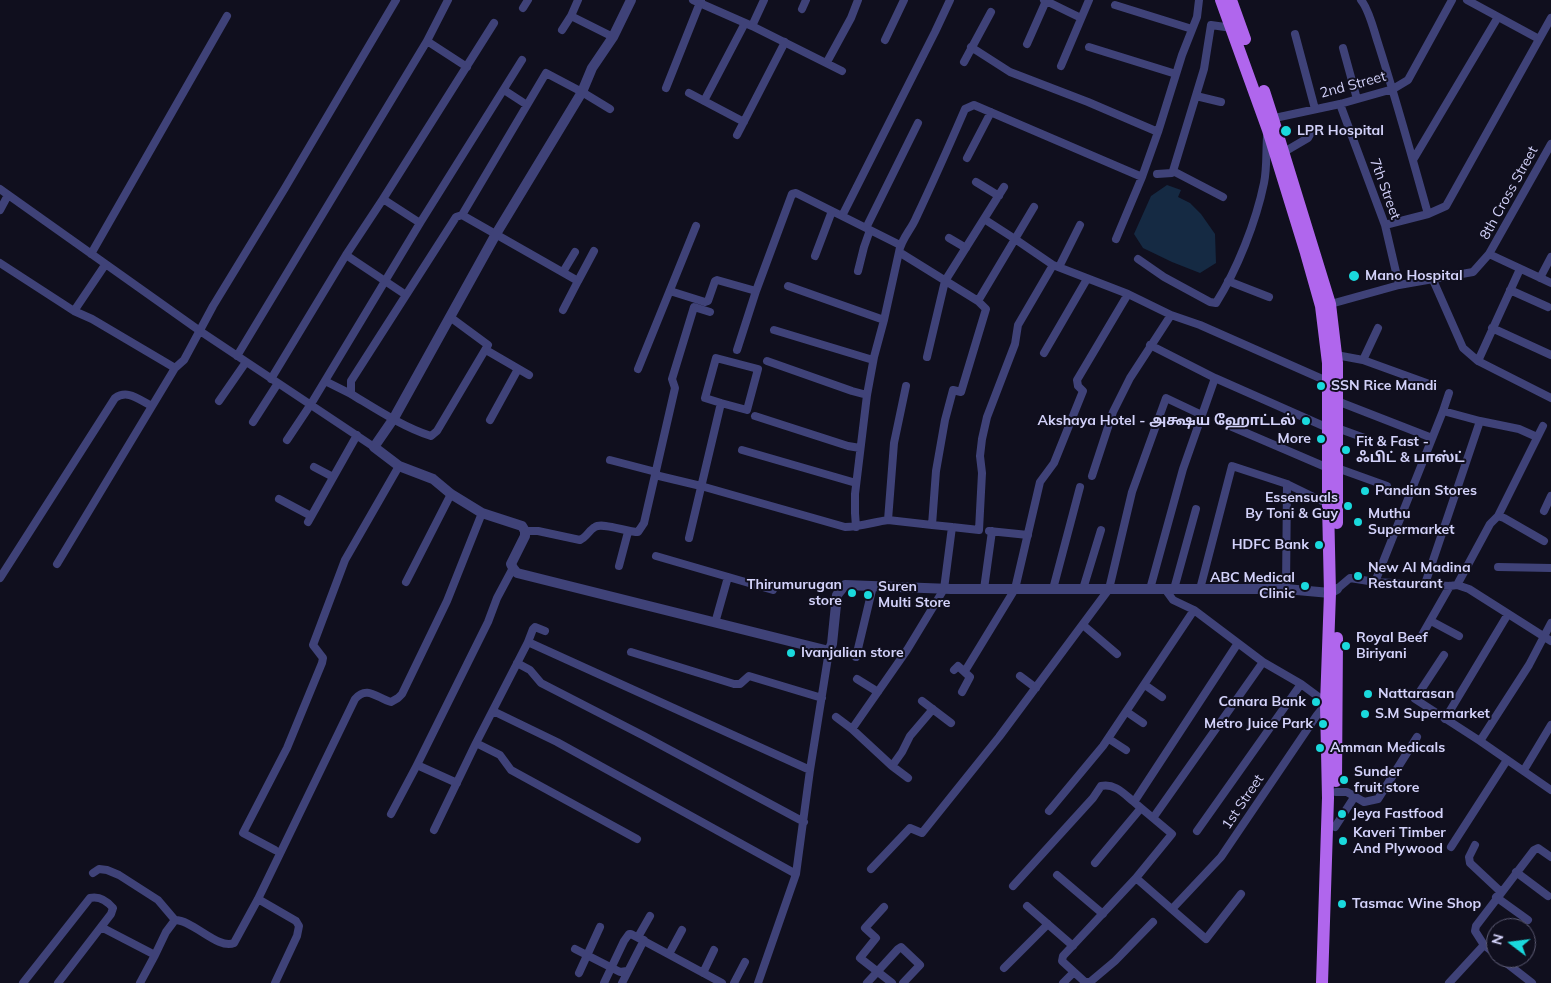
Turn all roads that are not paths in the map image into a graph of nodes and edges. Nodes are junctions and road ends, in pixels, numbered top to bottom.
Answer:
1 (396, 0) edge
2 (448, 0) edge
3 (528, 0) edge
4 (578, 0) edge
5 (630, 0) edge
6 (764, 0) edge
7 (806, 0) edge
8 (858, 0) edge
9 (904, 0) edge
10 (950, 0) edge
11 (1045, 0) edge
12 (1089, 0) edge
13 (1199, 0) edge
14 (1361, 0) edge
15 (1452, 0) edge
16 (1468, 0) edge
17 (698, 1) edge
18 (1230, 1) edge
19 (1115, 6) dead end
20 (523, 8) dead end
21 (802, 8) dead end
22 (991, 12) dead end
23 (227, 16) dead end
24 (571, 16) junction
25 (1498, 17) junction
26 (1082, 18) junction
27 (1551, 18) edge
28 (494, 23) dead end
29 (749, 25) junction
30 (1232, 28) junction
31 (1192, 29) junction
32 (562, 30) dead end
33 (1295, 34) dead end
34 (613, 37) junction
35 (1539, 39) junction
36 (885, 40) dead end
37 (426, 41) junction
38 (785, 42) junction
39 (1027, 44) dead end
40 (971, 47) junction
41 (1089, 47) dead end
42 (1343, 48) dead end
43 (522, 60) dead end
44 (827, 62) junction
45 (964, 62) dead end
46 (1061, 66) dead end
47 (467, 67) junction
48 (842, 71) dead end
49 (1176, 74) junction
50 (666, 88) dead end
51 (1393, 89) junction
52 (504, 90) junction
53 (582, 92) junction
54 (689, 93) dead end
55 (1196, 96) junction
56 (1357, 99) junction
57 (704, 100) junction
58 (1221, 102) dead end
59 (1340, 104) junction
60 (527, 105) junction
61 (610, 109) dead end
62 (1315, 109) junction
63 (991, 112) junction
64 (744, 122) junction
65 (918, 123) dead end
66 (1269, 123) junction
67 (1313, 129) dead end
68 (1158, 132) junction
69 (737, 135) dead end
70 (1551, 144) edge
71 (1284, 152) junction
72 (967, 158) dead end
73 (1413, 160) junction
74 (1173, 171) junction
75 (1157, 174) dead end
76 (1142, 177) junction
77 (976, 182) dead end
78 (1004, 187) dead end
79 (0, 189) edge
80 (8, 195) junction
81 (999, 196) junction
82 (1223, 197) dead end
83 (383, 199) junction
84 (1034, 207) dead end
85 (0, 210) edge
86 (832, 210) junction
87 (1428, 214) junction
88 (462, 215) junction
89 (842, 216) junction
90 (984, 219) junction
91 (420, 223) junction
92 (1385, 224) junction
93 (1080, 225) dead end
94 (696, 226) dead end
95 (868, 229) junction
96 (496, 234) junction
97 (949, 238) dead end
98 (1015, 238) junction
99 (1116, 240) dead end
100 (966, 248) junction
101 (899, 249) junction
102 (594, 251) dead end
103 (575, 252) dead end
104 (90, 254) junction
105 (1489, 254) junction
106 (346, 255) junction
107 (815, 256) dead end
108 (1551, 257) edge
109 (1138, 259) dead end
110 (0, 263) edge
111 (105, 265) junction
112 (1056, 266) junction
113 (1520, 269) junction
114 (858, 271) dead end
115 (563, 272) junction
116 (1540, 278) junction
117 (1087, 279) junction
118 (1433, 280) junction
119 (578, 281) junction
120 (945, 281) junction
121 (1228, 281) junction
122 (385, 282) junction
123 (1551, 283) edge
124 (1400, 285) junction
125 (788, 286) dead end
126 (1510, 290) junction
127 (670, 291) junction
128 (756, 291) junction
129 (1128, 294) junction
130 (406, 295) junction
131 (1269, 297) dead end
132 (978, 301) junction
133 (1325, 306) junction
134 (1548, 307) dead end
135 (563, 310) dead end
136 (74, 311) junction
137 (710, 312) dead end
138 (1171, 315) junction
139 (450, 317) junction
140 (884, 320) junction
141 (1378, 328) dead end
142 (1492, 328) junction
143 (774, 330) dead end
144 (200, 331) junction
145 (1150, 345) junction
146 (486, 350) junction
147 (737, 350) dead end
148 (1044, 353) dead end
149 (1336, 355) junction
150 (1551, 355) edge
151 (237, 356) junction
152 (927, 357) dead end
153 (873, 360) junction
154 (1363, 360) junction
155 (767, 361) dead end
156 (1478, 361) junction
157 (246, 362) junction
158 (175, 368) junction
159 (518, 368) junction
160 (638, 369) dead end
161 (528, 375) dead end
162 (1215, 378) junction
163 (275, 381) junction
164 (325, 381) junction
165 (1329, 382) junction
166 (1432, 385) dead end
167 (906, 386) dead end
168 (1449, 393) dead end
169 (351, 394) junction
170 (867, 395) junction
171 (1551, 398) edge
172 (219, 401) dead end
173 (1337, 401) junction
174 (721, 403) junction
175 (311, 404) junction
176 (152, 406) junction
177 (1443, 411) junction
178 (1202, 415) junction
179 (756, 416) dead end
180 (394, 418) junction
181 (490, 420) dead end
182 (1480, 420) junction
183 (253, 422) dead end
184 (1230, 426) dead end
185 (1543, 426) dead end
186 (1333, 428) junction
187 (357, 435) junction
188 (1537, 437) junction
189 (1432, 438) junction
190 (288, 440) dead end
191 (1370, 440) dead end
192 (374, 448) junction
193 (860, 448) junction
194 (742, 450) dead end
195 (610, 460) dead end
196 (398, 466) junction
197 (314, 467) dead end
198 (1333, 468) junction
199 (656, 474) junction
200 (1092, 476) dead end
201 (333, 477) junction
202 (856, 483) junction
203 (1287, 484) junction
204 (701, 486) junction
205 (1387, 486) dead end
206 (1080, 487) dead end
207 (451, 494) junction
208 (1551, 496) edge
209 (279, 499) dead end
210 (1328, 504) junction
211 (1196, 509) dead end
212 (1544, 510) dead end
213 (482, 513) junction
214 (1498, 516) junction
215 (888, 520) junction
216 (932, 525) junction
217 (856, 527) junction
218 (952, 527) junction
219 (979, 530) junction
220 (1101, 530) dead end
221 (525, 531) junction
222 (992, 531) junction
223 (628, 532) junction
224 (1028, 536) junction
225 (689, 538) dead end
226 (1544, 541) dead end
227 (656, 556) dead end
228 (58, 564) dead end
229 (619, 566) dead end
230 (1498, 567) dead end
231 (513, 568) junction
232 (1551, 568) edge
233 (728, 577) junction
234 (0, 578) edge
235 (406, 582) dead end
236 (1375, 582) junction
237 (1425, 584) junction
238 (873, 586) junction
239 (1454, 586) junction
240 (944, 588) junction
241 (1109, 588) junction
242 (984, 589) junction
243 (1015, 589) junction
244 (1053, 589) junction
245 (1083, 589) junction
246 (1150, 589) junction
247 (1170, 589) junction
248 (1200, 589) junction
249 (1286, 589) junction
250 (773, 590) dead end
251 (1333, 591) junction
252 (1194, 610) junction
253 (1508, 614) junction
254 (1431, 620) junction
255 (715, 623) junction
256 (1551, 623) edge
257 (1083, 625) junction
258 (545, 631) dead end
259 (1422, 636) dead end
260 (1459, 636) dead end
261 (1547, 638) edge
262 (528, 642) junction
263 (1238, 643) junction
264 (829, 651) junction
265 (631, 652) dead end
266 (1117, 654) dead end
267 (1444, 655) dead end
268 (856, 657) dead end
269 (1263, 662) junction
270 (517, 663) junction
271 (954, 670) dead end
272 (965, 671) junction
273 (1020, 676) dead end
274 (857, 679) dead end
275 (1301, 684) junction
276 (1145, 685) junction
277 (1036, 688) junction
278 (878, 692) junction
279 (962, 692) dead end
280 (1162, 697) dead end
281 (822, 698) junction
282 (922, 701) dead end
283 (1331, 704) junction
284 (933, 709) junction
285 (493, 711) junction
286 (1127, 712) junction
287 (836, 717) dead end
288 (1445, 719) junction
289 (951, 723) dead end
290 (1143, 723) dead end
291 (1551, 725) edge
292 (852, 729) junction
293 (1417, 737) dead end
294 (1108, 738) junction
295 (1480, 741) junction
296 (476, 743) junction
297 (1126, 750) dead end
298 (1507, 760) junction
299 (417, 765) junction
300 (892, 766) junction
301 (810, 770) junction
302 (1524, 770) junction
303 (908, 778) dead end
304 (457, 784) junction
305 (1550, 788) edge
306 (1336, 792) junction
307 (1355, 796) junction
308 (1138, 805) junction
309 (1049, 811) dead end
310 (391, 814) dead end
311 (1152, 818) junction
312 (804, 822) junction
313 (1335, 827) junction
314 (434, 830) dead end
315 (1197, 831) dead end
316 (637, 839) dead end
317 (1475, 845) dead end
318 (1451, 846) dead end
319 (275, 850) dead end
320 (1551, 857) edge
321 (1095, 863) dead end
322 (871, 868) dead end
323 (1516, 872) junction
324 (93, 873) dead end
325 (796, 874) junction
326 (1058, 875) dead end
327 (1136, 878) junction
328 (1013, 886) dead end
329 (1241, 894) dead end
330 (1498, 895) junction
331 (1548, 896) dead end
332 (258, 899) junction
333 (1027, 906) dead end
334 (884, 907) dead end
335 (1172, 909) junction
336 (1103, 914) junction
337 (650, 916) dead end
338 (1526, 918) edge
339 (175, 920) junction
340 (1153, 922) dead end
341 (1048, 924) junction
342 (101, 927) junction
343 (600, 928) dead end
344 (682, 930) dead end
345 (641, 939) junction
346 (1484, 945) joint
347 (1073, 946) junction
348 (576, 949) dead end
349 (714, 950) dead end
350 (670, 954) junction
351 (155, 955) junction
352 (587, 955) junction
353 (745, 962) dead end
354 (611, 968) junction
355 (1004, 968) dead end
356 (1513, 968) edge
357 (627, 971) junction
358 (877, 972) junction
359 (1074, 972) junction
360 (579, 973) dead end
361 (703, 973) junction
362 (23, 983) edge
363 (58, 983) edge
364 (140, 983) edge
365 (275, 983) edge
366 (604, 983) edge
367 (622, 983) edge
368 (722, 983) edge
369 (734, 983) edge
370 (758, 983) edge
371 (867, 983) edge
372 (892, 983) edge
373 (904, 983) edge
374 (1063, 983) edge
375 (1322, 983) edge
376 (1330, 983) edge
377 (1449, 983) edge
378 (1532, 983) edge

1 - 144 street
2 - 37 street
3 - 20 street
4 - 24 street
5 - 34 street
6 - 29 street
7 - 21 street
8 - 44 street
9 - 36 street
10 - 89 street
11 - 26 street
11 - 39 street
12 - 26 street
13 - 31 street
14 - 51 street
15 - 51 street, 2nd Street
16 - 25 street
17 - 29 street
17 - 50 street
18 - 30 main road
18 - 66 main road
19 - 31 street
22 - 40 street
23 - 104 street
24 - 32 street
24 - 34 street
25 - 35 street
25 - 73 street
26 - 46 street
27 - 35 street
28 - 47 street
29 - 38 street
29 - 57 street
30 - 55 street
30 - 66 main road
31 - 49 street
33 - 62 street
34 - 53 street
35 - 87 street
37 - 47 street
37 - 151 street
38 - 44 street
38 - 64 street
40 - 45 street
40 - 68 street
41 - 49 street
42 - 56 street
43 - 52 street
44 - 48 street
47 - 83 street
49 - 68 street
51 - 56 street, 2nd Street
51 - 73 street
52 - 60 street
52 - 91 street
53 - 60 street
53 - 61 street
53 - 96 street
54 - 57 street
55 - 58 street
55 - 74 street
56 - 59 street, 2nd Street
57 - 64 street
59 - 62 street, 2nd Street
59 - 92 street, 7th Street
60 - 88 street
62 - 66 street, 2nd Street
63 - 72 street
63 - 76 street
63 - 101 street
64 - 69 street
65 - 95 street
66 - 71 main road
66 - 121 street
66 - 133 main road
67 - 71 street
68 - 76 street
70 - 105 street, 8th Cross Street
71 - 133 main road
73 - 87 street
74 - 75 street
74 - 82 street
76 - 99 street
77 - 81 street
78 - 81 street
79 - 80 street
80 - 85 street
80 - 104 street
81 - 90 street
83 - 91 street
83 - 106 street
84 - 98 street
86 - 89 street
86 - 107 street
86 - 128 street
87 - 92 street
88 - 96 street
88 - 130 street
89 - 95 street
90 - 98 street
90 - 100 street
91 - 122 street
92 - 124 street, 7th Street
93 - 112 street
94 - 127 street
95 - 101 street
95 - 114 street
96 - 115 street
96 - 139 street
97 - 100 street
98 - 112 street
98 - 132 street
100 - 120 street
101 - 120 street
101 - 140 street
102 - 119 street
103 - 115 street
104 - 111 street
105 - 113 street
105 - 118 street, 8th Cross Street
106 - 122 street
106 - 163 street
108 - 116 street
109 - 121 street
110 - 136 street
111 - 136 street
111 - 144 street
112 - 117 street
112 - 219 street
113 - 116 street
113 - 126 street
115 - 119 street
116 - 123 street
117 - 129 street
117 - 148 street
118 - 124 street, 8th Cross Street
118 - 156 street
119 - 135 street
120 - 132 street
120 - 152 street
121 - 131 street
122 - 130 street
122 - 164 street
124 - 133 street, 8th Cross Street
125 - 140 street
126 - 134 street
126 - 142 street
127 - 128 street
127 - 160 street
128 - 147 street
129 - 138 street
129 - 224 street
130 - 169 street
132 - 216 street
133 - 149 main road
133 - 165 main road
136 - 158 street
137 - 199 street
138 - 145 street
138 - 165 street
139 - 146 street
139 - 180 street
140 - 153 street
141 - 154 street
142 - 150 street
142 - 156 street
143 - 153 street
144 - 151 street
144 - 158 street
145 - 162 street
145 - 200 street
146 - 159 street
146 - 180 street
149 - 154 street
149 - 173 main road
151 - 157 street
153 - 170 street
154 - 166 street
155 - 170 street
156 - 171 street
157 - 163 street
157 - 172 street
158 - 176 street
159 - 161 street
159 - 181 street
162 - 178 street
162 - 186 street
163 - 175 street
163 - 183 street
164 - 169 street
164 - 175 street
165 - 186 main road
167 - 215 street
168 - 177 street
169 - 180 street
170 - 193 street
173 - 186 main road
173 - 189 street
174 - 174 street
174 - 204 street
175 - 187 street
175 - 190 street
176 - 228 street
176 - 234 street
177 - 182 street
177 - 189 street
178 - 241 street
178 - 246 street
179 - 193 street
180 - 192 street
182 - 188 street
182 - 237 street
184 - 198 street
185 - 188 street
186 - 191 street
186 - 198 main road
187 - 192 street
187 - 201 street
188 - 214 street
189 - 236 street
192 - 196 street
193 - 202 street
194 - 202 street
195 - 199 street
196 - 207 street
196 - 319 street
197 - 201 street
198 - 205 street
198 - 210 main road
198 - 251 main road
199 - 204 street
199 - 223 street
201 - 209 street
202 - 217 street
203 - 210 street
203 - 248 street
203 - 249 street
204 - 217 street
204 - 225 street
206 - 244 street
207 - 213 street
207 - 235 street
208 - 212 street
210 - 251 main road
211 - 247 street
213 - 221 street
213 - 332 street
214 - 226 street
214 - 239 street
215 - 216 street
215 - 217 street
216 - 218 street
218 - 219 street
218 - 240 street
219 - 222 street
220 - 245 street
221 - 223 street
221 - 231 street
222 - 224 street
222 - 242 street
223 - 229 street
224 - 243 street
227 - 233 street
230 - 232 street
231 - 255 street
231 - 299 street
233 - 250 street
233 - 255 street
236 - 237 street
236 - 251 street
237 - 239 street
238 - 240 street
238 - 264 street
238 - 268 street
239 - 253 street
239 - 254 street
240 - 242 street
240 - 278 street
241 - 245 street
241 - 246 street
241 - 257 street
242 - 243 street
243 - 244 street
243 - 272 street
244 - 245 street
246 - 247 street
247 - 248 street
247 - 252 street
248 - 249 street
249 - 251 street
251 - 283 main road
252 - 263 street
252 - 276 street
253 - 261 street
253 - 288 street
254 - 259 street
254 - 260 street
255 - 264 street
256 - 261 street
257 - 266 street
257 - 277 street
258 - 262 street
261 - 295 street
262 - 270 street
262 - 301 street
263 - 269 street
263 - 308 street
264 - 281 street
265 - 281 street
267 - 288 street
269 - 275 street
269 - 311 street
270 - 285 street
270 - 312 street
271 - 272 street
272 - 279 street
273 - 277 street
274 - 278 street
275 - 283 street
275 - 315 street
276 - 280 street
276 - 286 street
277 - 322 street
278 - 292 street
281 - 301 street
282 - 284 street
283 - 306 main road
283 - 335 street, 1st Street
283 - 375 main road
284 - 289 street
284 - 300 street
285 - 296 street
285 - 325 street
286 - 290 street
286 - 294 street
287 - 292 street
288 - 295 street
291 - 302 street
292 - 300 street
293 - 307 street
294 - 297 street
294 - 309 street
295 - 298 street
296 - 304 street
296 - 316 street
298 - 302 street
298 - 318 street
299 - 304 street
299 - 310 street
300 - 303 street
301 - 312 street
302 - 305 street
304 - 314 street
306 - 307 street
306 - 313 main road
307 - 313 street
308 - 311 street
308 - 321 street
308 - 328 street
311 - 327 street
312 - 325 street
313 - 376 main road
317 - 330 street
320 - 323 street
323 - 330 street
323 - 331 street
324 - 339 street
325 - 370 street
326 - 336 street
327 - 335 street
327 - 336 street
329 - 335 street
330 - 338 street
330 - 346 street
332 - 339 street
332 - 365 street
333 - 341 street
334 - 358 street
336 - 347 street
337 - 345 street
339 - 351 street
340 - 359 street
341 - 347 street
341 - 355 street
342 - 351 street
342 - 362 street
342 - 363 street
343 - 352 street
344 - 350 street
345 - 350 street
345 - 354 street
345 - 357 street
346 - 377 street
347 - 359 street
348 - 352 street
349 - 361 street
350 - 361 street
351 - 364 street
352 - 354 street
352 - 360 street
353 - 369 street
354 - 357 street
354 - 366 street
356 - 378 street
357 - 367 street
358 - 371 street
358 - 372 street
358 - 373 street
359 - 374 street
361 - 368 street

